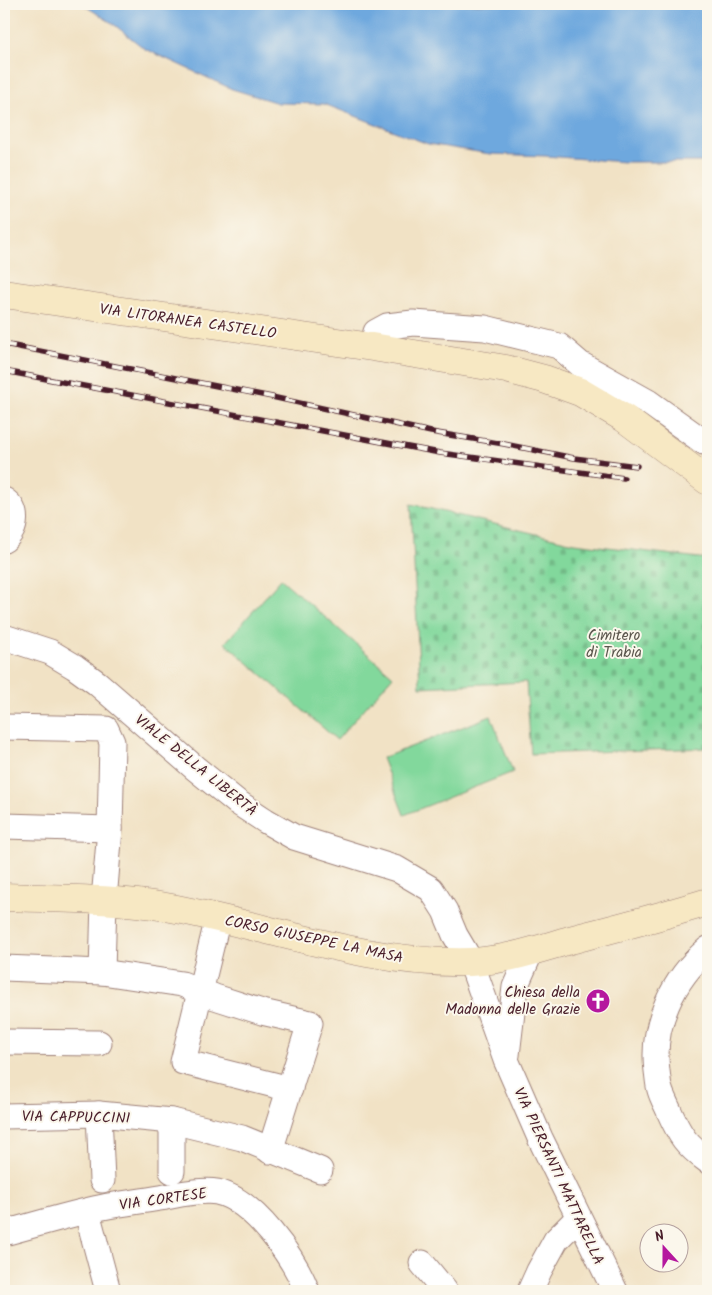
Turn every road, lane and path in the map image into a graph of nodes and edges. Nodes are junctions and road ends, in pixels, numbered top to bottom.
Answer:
1 (4, 294) edge
2 (372, 347) junction
3 (708, 442) edge
4 (708, 481) edge
5 (4, 500) edge
6 (4, 540) edge
7 (4, 637) edge
8 (4, 727) edge
9 (4, 826) edge
10 (110, 829) junction
11 (4, 897) edge
12 (104, 900) junction
13 (708, 902) edge
14 (218, 918) junction
15 (708, 949) edge
16 (531, 951) junction
17 (471, 962) junction
18 (4, 968) edge
19 (102, 972) junction
20 (199, 990) junction
21 (4, 1042) edge
22 (99, 1043) dead end
23 (506, 1060) junction
24 (290, 1089) junction
25 (99, 1114) junction
26 (4, 1116) edge
27 (172, 1121) junction
28 (270, 1151) junction
29 (708, 1161) edge
30 (320, 1170) dead end
31 (172, 1171) dead end
32 (102, 1180) dead end
33 (87, 1212) junction
34 (578, 1218) junction
35 (4, 1233) edge
36 (422, 1263) dead end
37 (108, 1291) edge
38 (307, 1291) edge
39 (445, 1291) edge
40 (530, 1291) edge
41 (615, 1291) edge

1 - 2 main road, VIA LITORANEA CASTELLO
2 - 3 street
2 - 4 main road, VIA LITORANEA CASTELLO
5 - 6 street
7 - 17 street, VIALE DELLA LIBERTÀ
8 - 10 street
9 - 10 street
10 - 12 street
11 - 12 main road, CORSO GIUSEPPE LA MASA
12 - 14 main road, CORSO GIUSEPPE LA MASA
12 - 19 street
13 - 16 main road, CORSO GIUSEPPE LA MASA
14 - 17 main road, CORSO GIUSEPPE LA MASA
14 - 20 street
15 - 29 street
16 - 17 main road, CORSO GIUSEPPE LA MASA
16 - 23 street
17 - 23 street, VIALE DELLA LIBERTÀ
18 - 19 street
19 - 20 street
20 - 24 street
20 - 24 street
21 - 22 street
23 - 34 street, VIA PIERSANTI MATTARELLA
24 - 28 street
25 - 26 street, VIA CAPPUCCINI
25 - 27 street, VIA CAPPUCCINI
25 - 32 street
27 - 28 street, VIA CAPPUCCINI
27 - 31 street
28 - 30 street, VIA CAPPUCCINI
33 - 35 street, VIA CORTESE
33 - 37 street
33 - 38 street, VIA CORTESE
34 - 40 street
34 - 41 street, VIA PIERSANTI MATTARELLA
36 - 39 street

